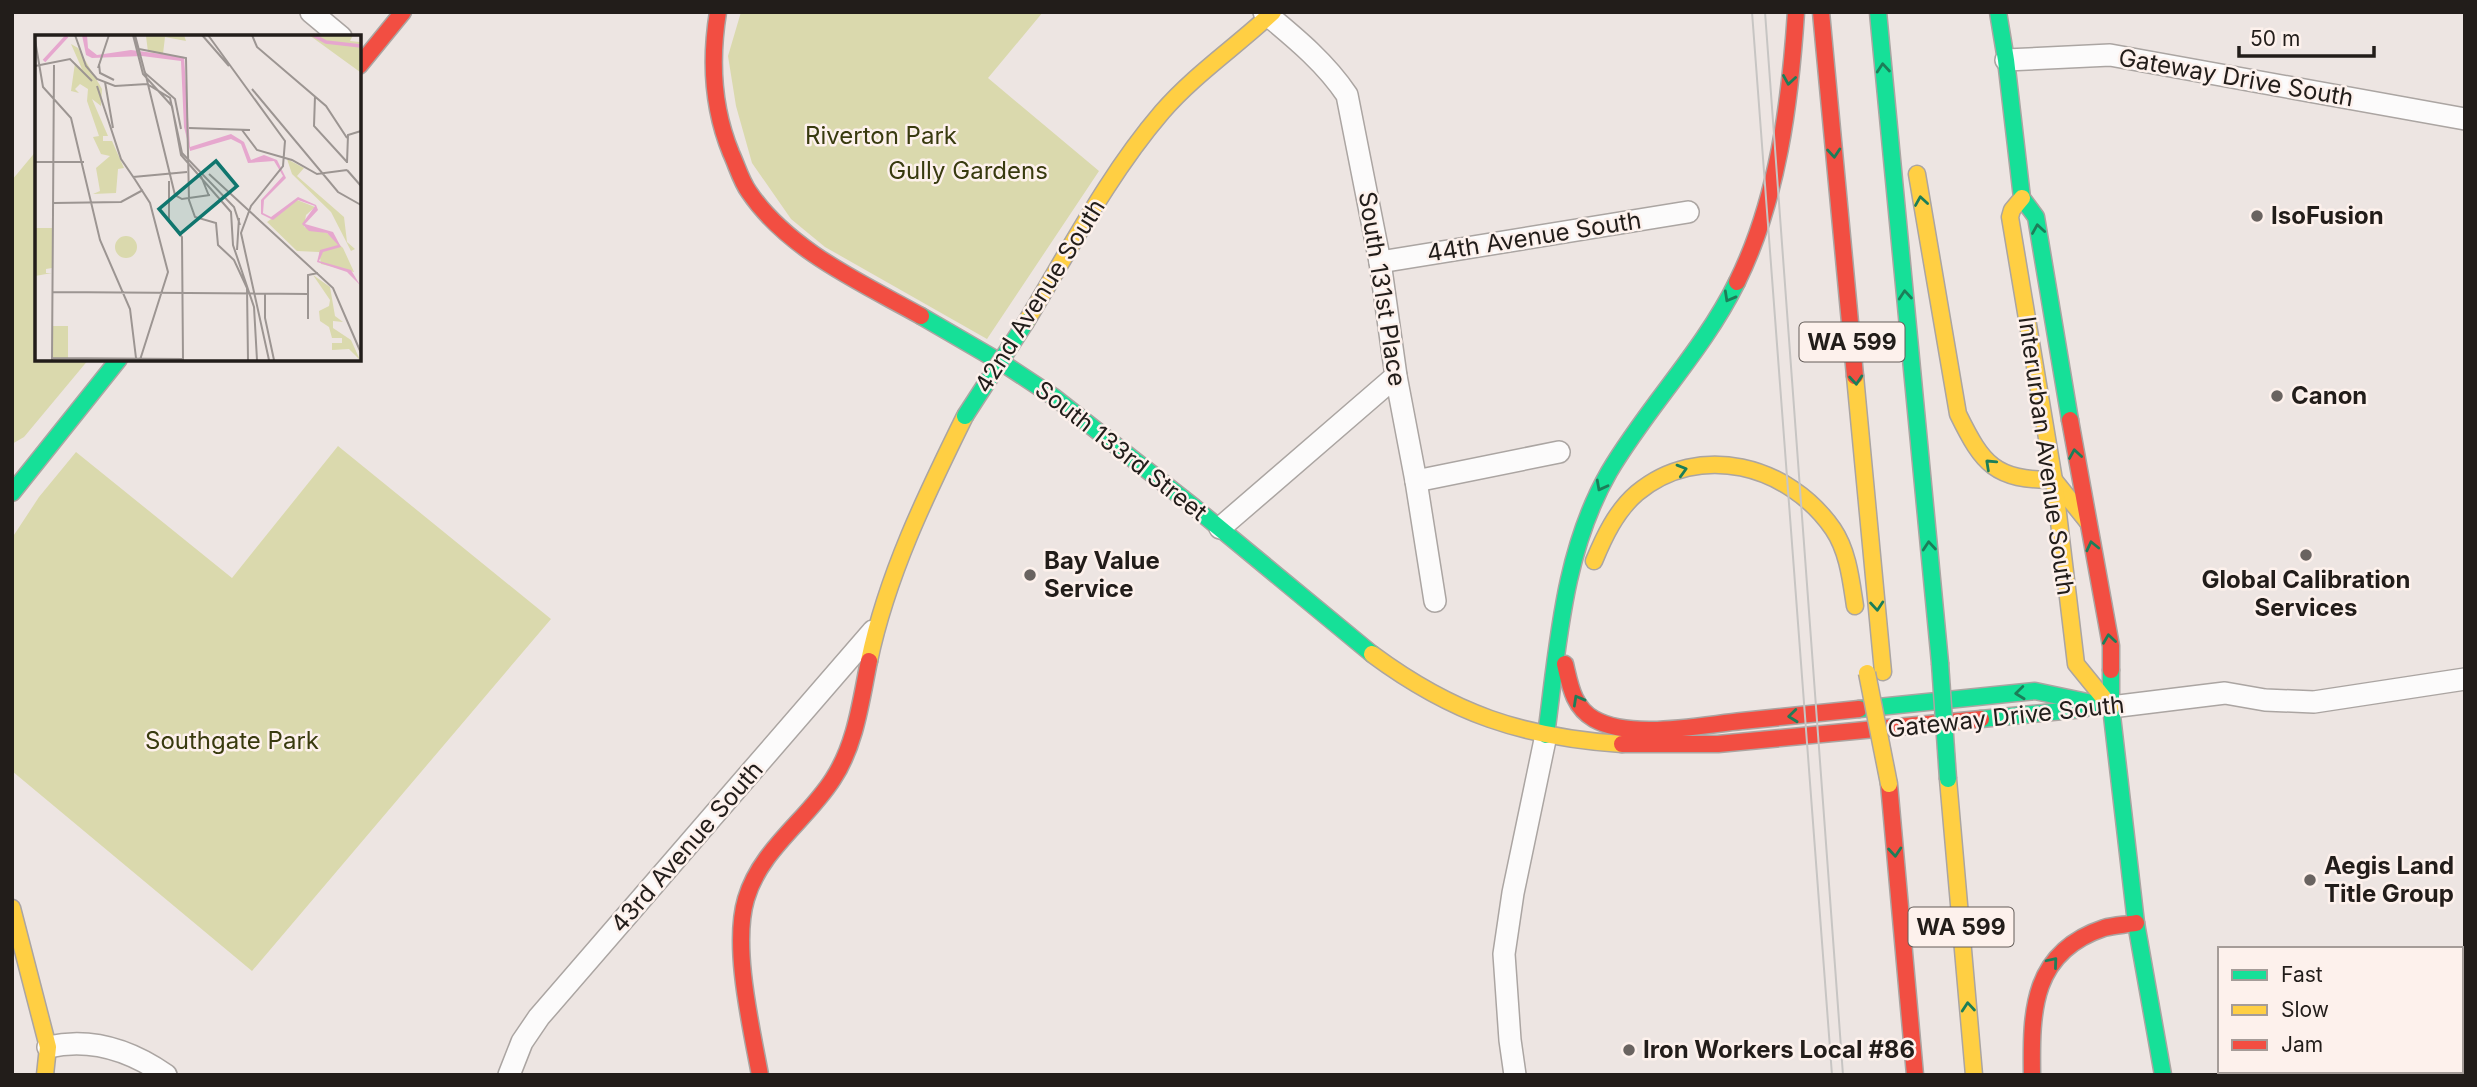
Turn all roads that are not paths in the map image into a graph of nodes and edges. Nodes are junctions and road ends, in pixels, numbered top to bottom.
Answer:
1 (311, 12) edge
2 (403, 12) edge
3 (718, 12) edge
4 (1796, 12) edge
5 (1821, 12) edge
6 (1878, 12) edge
7 (1889, 12) edge
8 (1998, 12) edge
9 (1269, 14) edge
10 (339, 35) edge
11 (361, 58) edge
12 (2006, 60) junction
13 (1901, 81) dead end
14 (2465, 119) edge
15 (1915, 163) dead end
16 (2022, 198) junction
17 (1688, 212) dead end
18 (1380, 262) junction
19 (118, 360) edge
20 (1396, 376) junction
21 (1559, 452) dead end
22 (2053, 480) junction
23 (1416, 481) junction
24 (12, 493) edge
25 (2087, 521) junction
26 (1220, 528) junction
27 (1589, 575) dead end
28 (1435, 601) dead end
29 (1578, 613) dead end
30 (1858, 619) dead end
31 (877, 627) junction
32 (1565, 664) junction
33 (2465, 679) edge
34 (2111, 707) junction
35 (1546, 735) junction
36 (12, 908) edge
37 (2136, 923) junction
38 (48, 1047) junction
39 (165, 1074) edge
40 (45, 1075) edge
41 (509, 1075) edge
42 (760, 1075) edge
43 (1516, 1075) edge
44 (1914, 1075) edge
45 (1974, 1075) edge
46 (2032, 1075) edge
47 (2162, 1075) edge

1 - 10 street
2 - 11 main road
3 - 26 main road, South 133rd Street
4 -> 35 main road
5 -> 44 main road, WA 599, bridge
45 -> 6 main road, WA 599, bridge
7 - 13 main road
8 - 12 main road, Interurban Avenue South
9 - 18 street, South 131st Place
9 - 31 main road, 42nd Avenue South, bridge
12 - 14 street, Gateway Drive South
12 - 16 main road, Interurban Avenue South
22 -> 15 main road
16 - 22 main road, Interurban Avenue South
25 -> 16 main road, Interurban Avenue South
17 - 18 street, 44th Avenue South
18 - 20 street, South 131st Place
19 - 24 main road
20 - 23 street, South 131st Place
20 - 26 street
21 - 23 street
22 - 25 main road
22 - 34 main road, Interurban Avenue South
23 - 28 street, South 131st Place
34 -> 25 main road, Interurban Avenue South
26 - 35 main road, South 133rd Street
27 -> 30 main road
29 - 32 main road
31 - 41 street, 43rd Avenue South
31 - 42 main road, 42nd Avenue South
34 -> 32 main road
32 - 35 main road
33 - 34 street, Gateway Drive South
34 - 35 main road, Gateway Drive South
34 - 37 main road, Interurban Avenue South
35 - 43 street
36 - 38 main road
46 -> 37 main road
37 - 47 main road, Interurban Avenue South
38 - 39 street
38 - 40 main road

